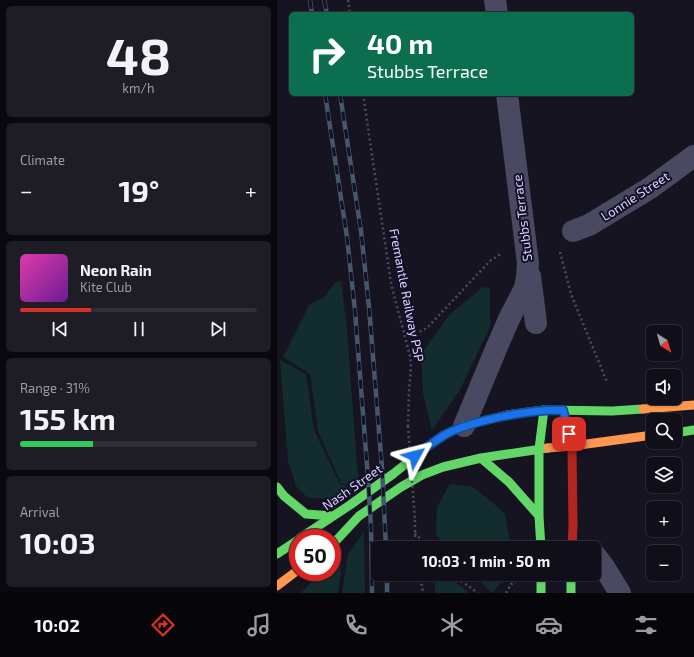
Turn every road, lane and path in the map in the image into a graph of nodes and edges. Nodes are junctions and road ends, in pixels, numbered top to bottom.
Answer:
1 (348, 0) edge
2 (495, 0) edge
3 (350, 12) edge
4 (497, 12) edge
5 (363, 96) edge
6 (507, 96) edge
7 (694, 156) edge
8 (573, 231) dead end
9 (525, 236) junction
10 (560, 251) dead end
11 (528, 263) junction
12 (536, 322) dead end
13 (405, 335) junction
14 (607, 382) dead end
15 (694, 405) edge
16 (544, 410) junction
17 (563, 410) junction
18 (464, 426) junction
19 (694, 430) edge
20 (682, 432) edge
21 (646, 436) edge
22 (571, 446) junction
23 (539, 449) junction
24 (481, 458) junction
25 (277, 487) edge
26 (332, 516) junction
27 (539, 516) junction
28 (573, 526) junction
29 (314, 529) edge
30 (415, 533) junction
31 (341, 535) edge
32 (416, 541) edge
33 (422, 541) edge
34 (541, 541) edge
35 (572, 541) edge
36 (585, 541) edge
37 (289, 546) edge
38 (277, 554) edge
39 (601, 563) edge
40 (289, 577) edge
41 (421, 581) edge
42 (461, 581) edge
43 (522, 581) dead end
44 (541, 581) edge
45 (571, 581) edge
46 (277, 586) edge
47 (423, 593) edge
48 (478, 593) edge
49 (506, 593) edge
50 (541, 593) edge
51 (571, 593) edge
52 (620, 593) edge

1 - 3 path
2 - 4 street
5 - 13 path, Fremantle Railway PSP
6 - 9 street, Stubbs Terrace
7 - 8 street, Lonnie Street
9 - 11 street, Stubbs Terrace
9 - 13 path
10 - 14 path
11 - 12 street
11 - 18 street, Stubbs Terrace
13 - 30 path, Fremantle Railway PSP, bridge
15 - 17 main road, Nash Street
16 - 17 main road, Nash Street
16 - 18 main road, Nash Street
16 - 23 main road
17 - 22 main road
18 - 26 main road, Nash Street
19 - 20 main road
21 - 22 main road
22 - 23 main road
22 - 28 main road
23 - 24 main road
23 - 27 main road
24 - 27 main road
24 - 31 main road
25 - 26 main road
26 - 29 main road, Nash Street
27 - 34 main road
28 - 35 main road
28 - 36 street
30 - 32 path, Fremantle Railway PSP
30 - 33 path
37 - 38 main road
39 - 52 street
40 - 46 main road
41 - 47 path
42 - 48 path
43 - 49 path
44 - 50 main road
45 - 51 main road

